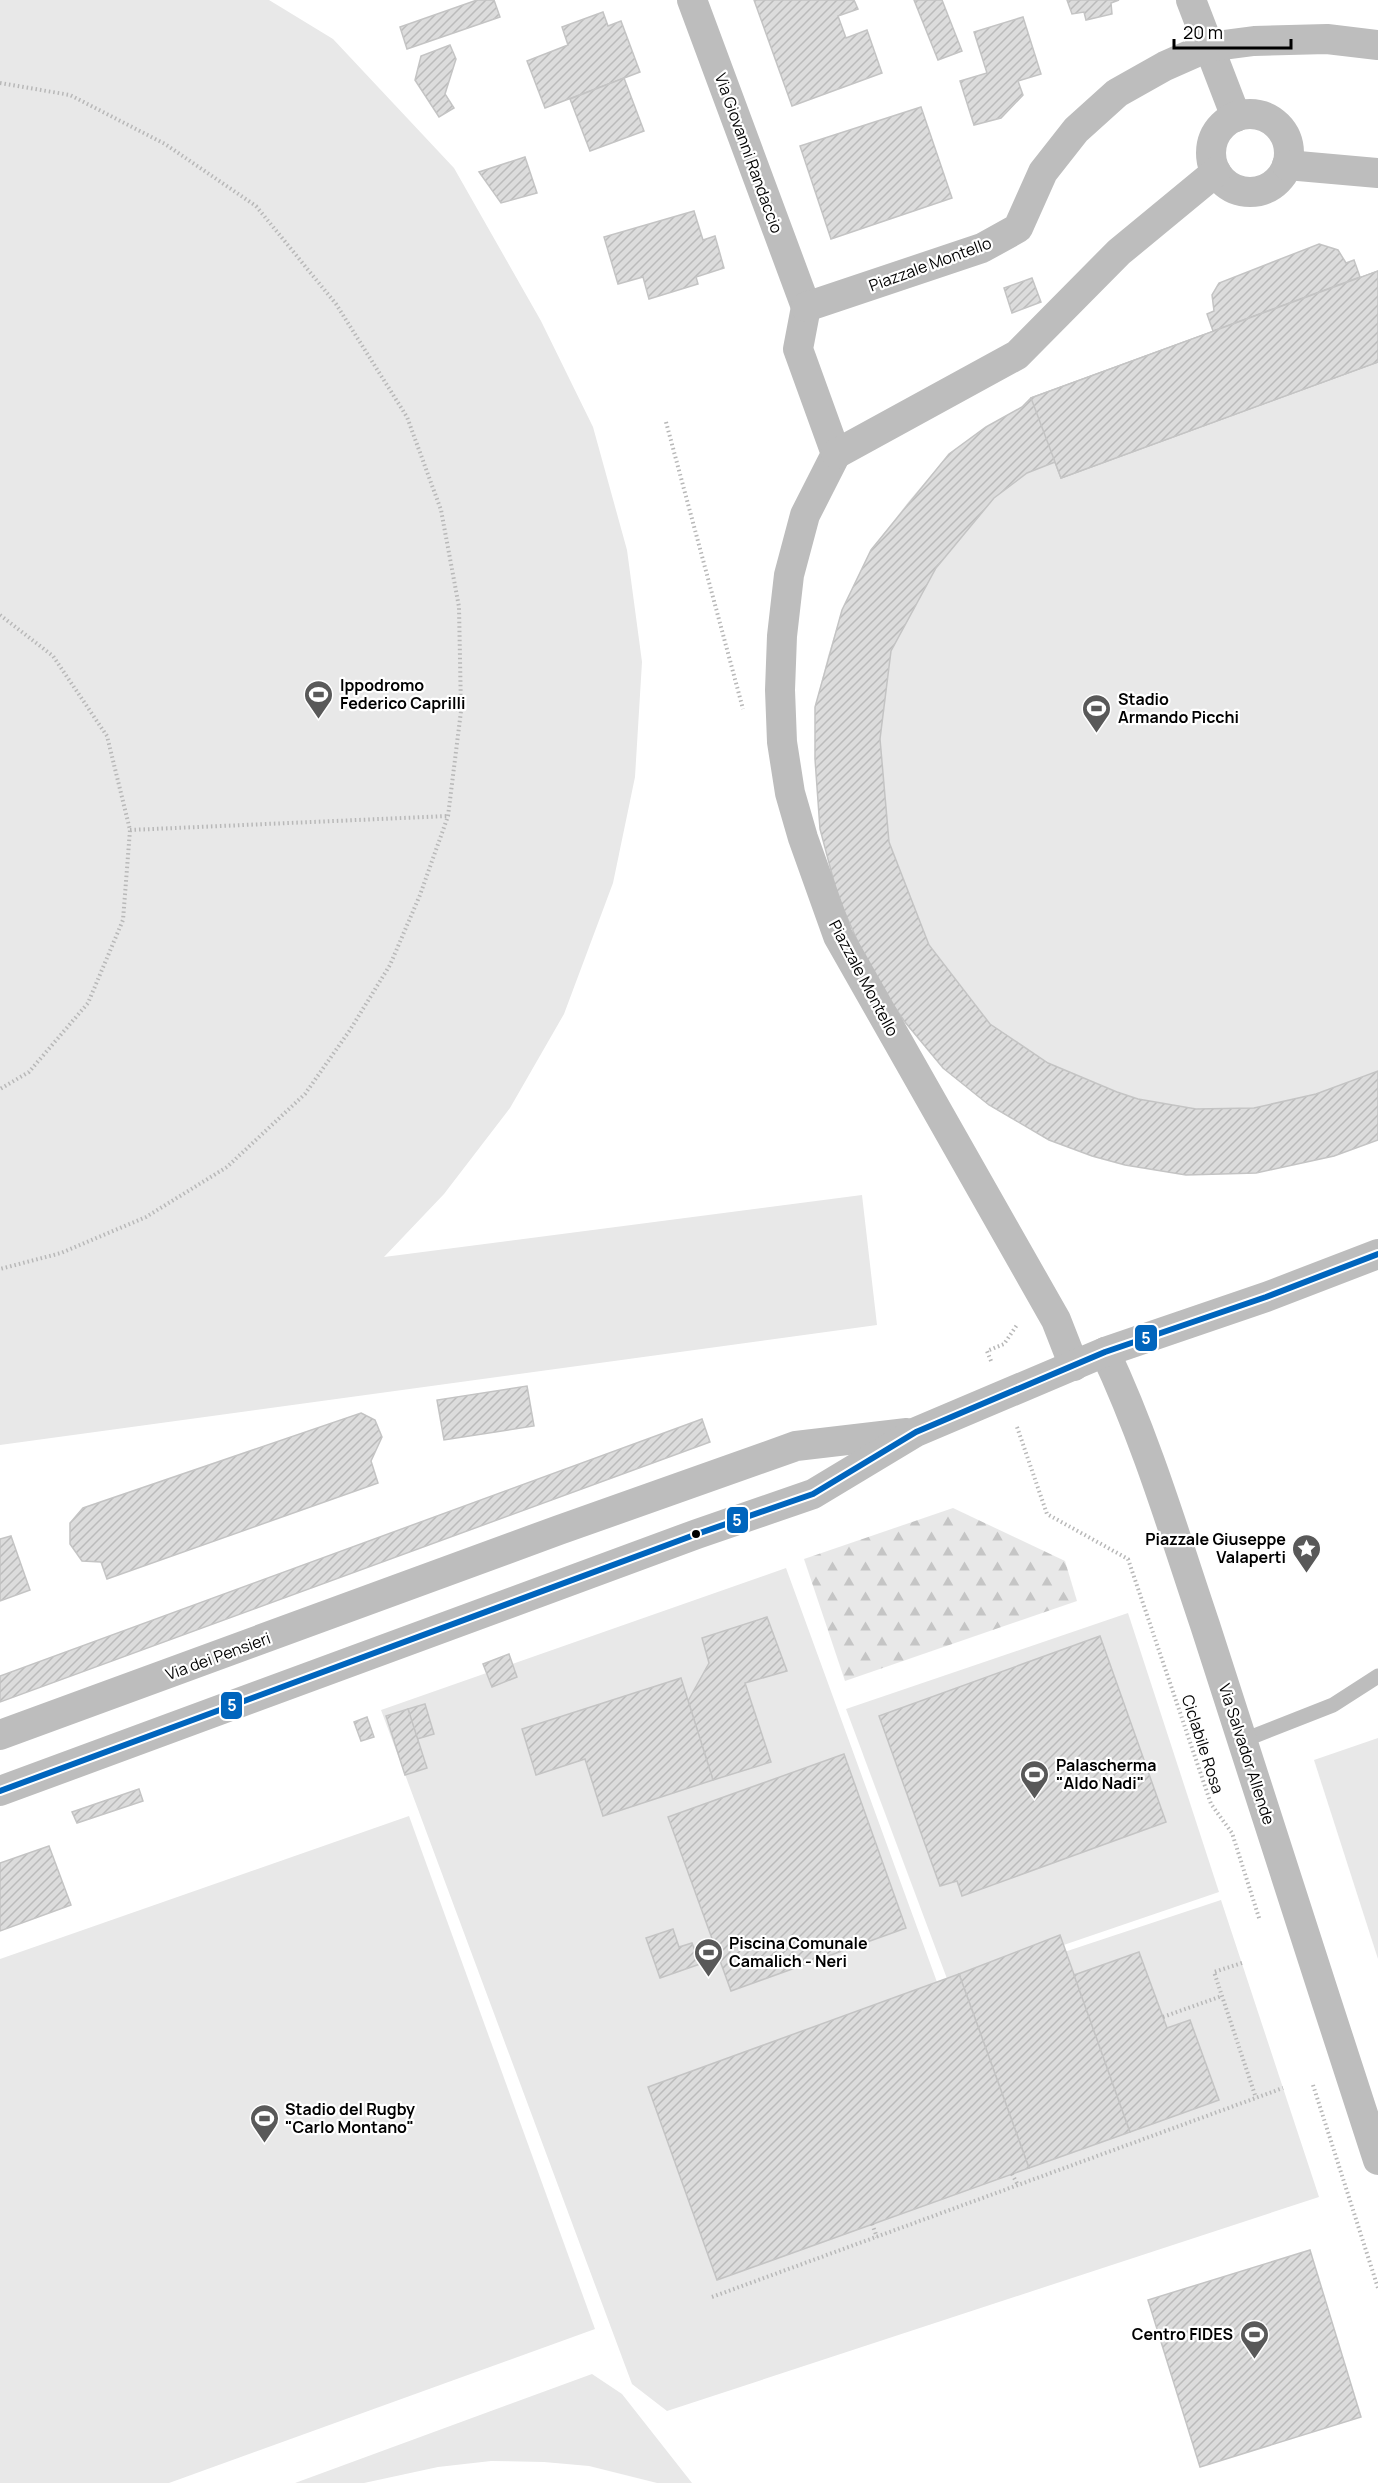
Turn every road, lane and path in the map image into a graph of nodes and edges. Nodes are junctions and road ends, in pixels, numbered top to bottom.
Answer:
1 (692, 0) edge
2 (1191, 0) edge
3 (1378, 45) edge
4 (1208, 47) junction
5 (0, 83) edge
6 (1236, 117) junction
7 (1287, 165) junction
8 (1216, 172) junction
9 (1378, 173) edge
10 (806, 307) junction
11 (836, 454) junction
12 (0, 615) edge
13 (448, 816) junction
14 (130, 830) junction
15 (0, 1089) edge
16 (1376, 1259) edge
17 (0, 1269) edge
18 (987, 1351) dead end
19 (1105, 1352) junction
20 (1074, 1366) junction
21 (1005, 1394) junction
22 (916, 1432) junction
23 (1378, 1676) edge
24 (0, 1735) edge
25 (1244, 1740) junction
26 (0, 1791) edge
27 (1261, 1924) dead end
28 (1242, 1963) dead end
29 (1222, 1996) junction
30 (1163, 2017) dead end
31 (1312, 2083) dead end
32 (1283, 2088) dead end
33 (1256, 2098) junction
34 (1378, 2160) edge
35 (1012, 2174) dead end
36 (1018, 2185) junction
37 (872, 2224) dead end
38 (877, 2236) junction
39 (1378, 2288) edge
40 (712, 2297) dead end

1 - 10 street, Via Giovanni Randaccio
2 - 4 street
3 - 4 street, Piazzale Montello
4 - 6 street
4 - 10 street, Piazzale Montello
5 - 13 path
6 - 7 street
6 - 8 street
7 - 8 street
7 - 9 street
8 - 11 street
10 - 11 street
11 - 20 street, Piazzale Montello
12 - 14 path
13 - 14 path
13 - 17 path
14 - 15 path
16 - 19 street, Via dei Pensieri
18 - 21 path, Ciclabile Rosa
19 - 20 street, Via dei Pensieri
19 - 25 street, Via Salvador Allende
20 - 21 street, Via dei Pensieri
21 - 22 street, Via dei Pensieri
21 - 27 path, Ciclabile Rosa
22 - 24 street, Via dei Pensieri
22 - 26 street, Via dei Pensieri
23 - 25 lane
25 - 34 street, Via Salvador Allende
28 - 29 path
29 - 30 path
29 - 33 path
31 - 39 path
32 - 33 path
33 - 36 path
35 - 36 path
36 - 38 path
37 - 38 path
38 - 40 path

